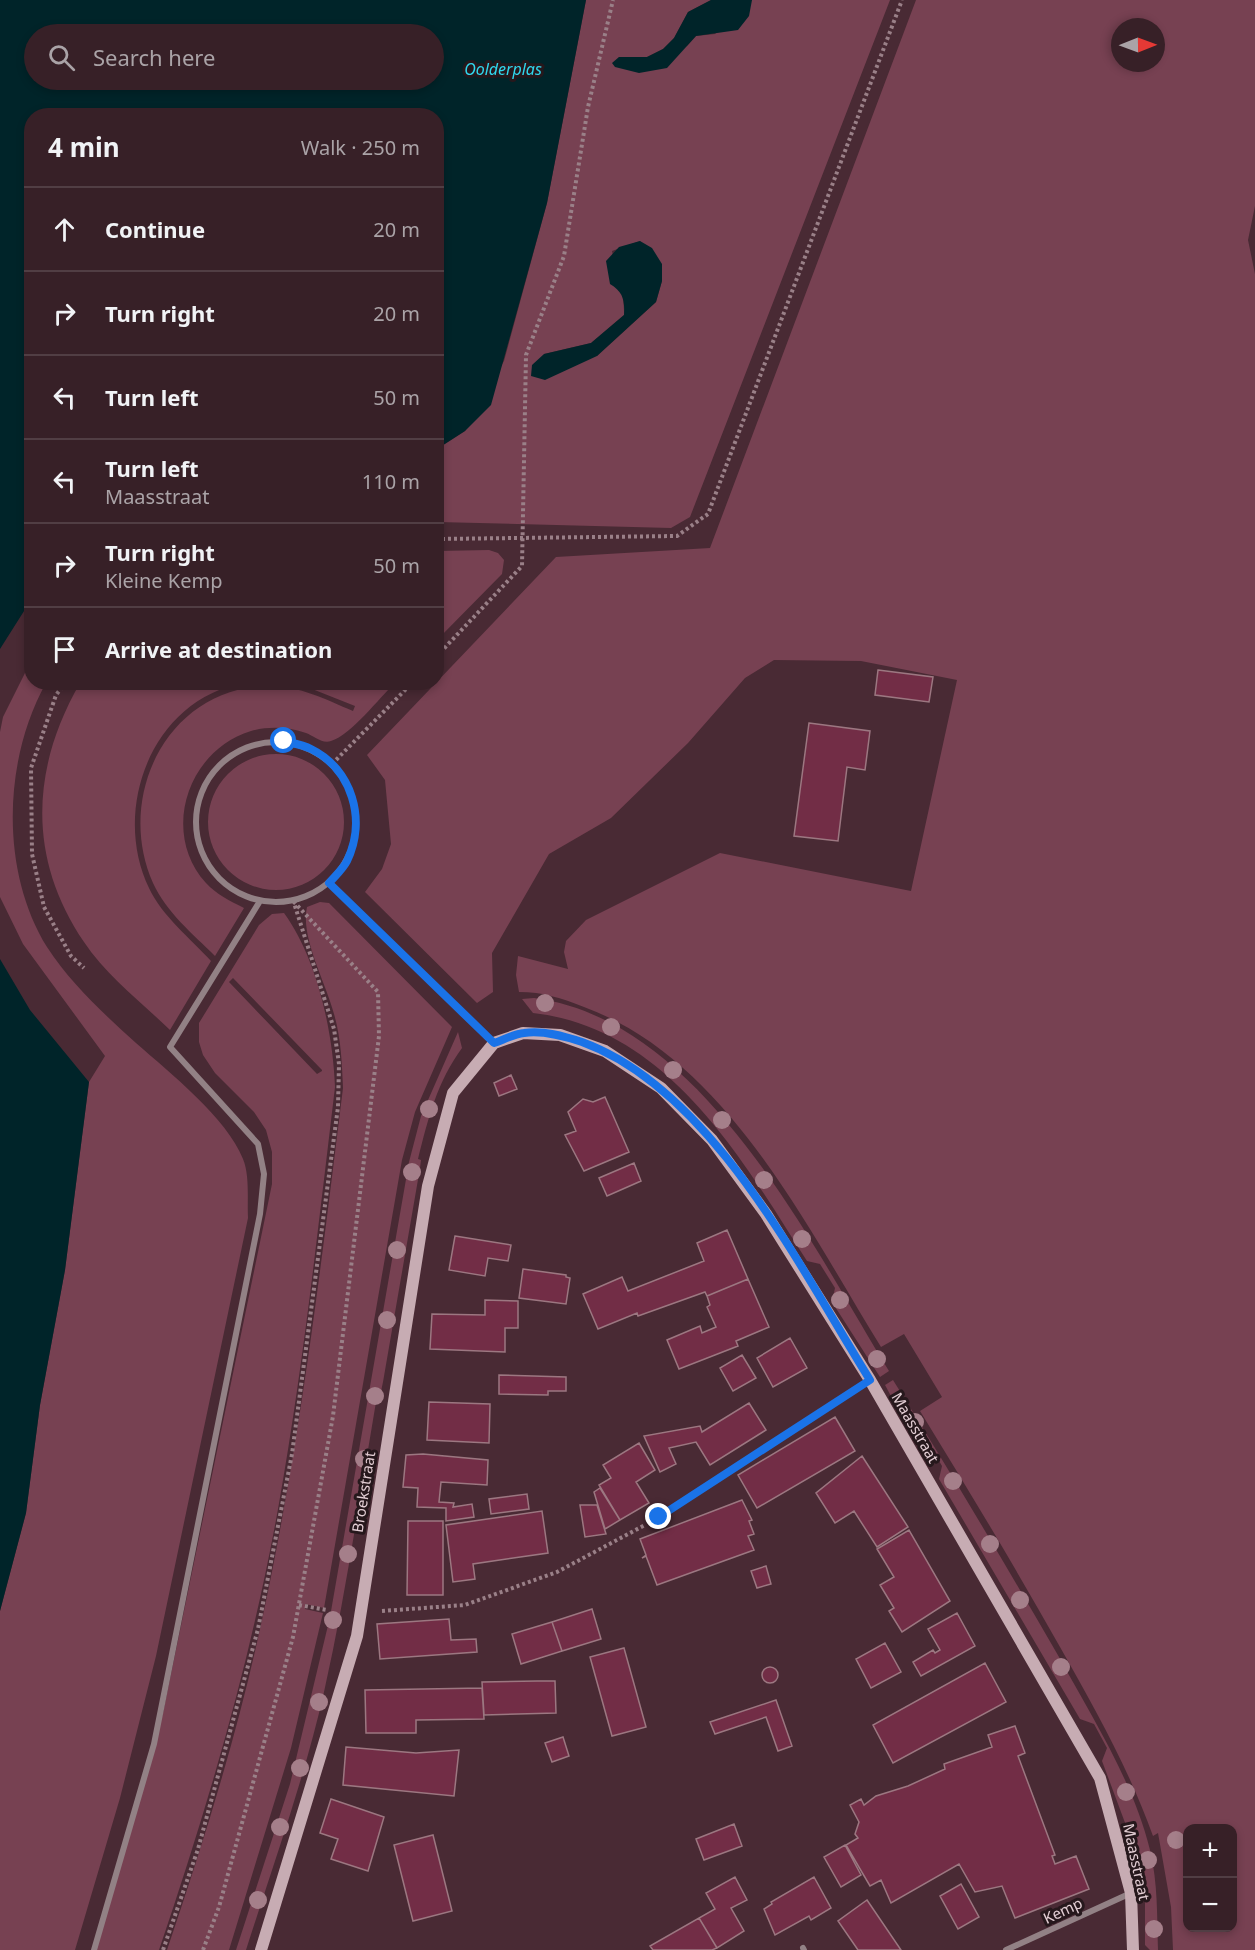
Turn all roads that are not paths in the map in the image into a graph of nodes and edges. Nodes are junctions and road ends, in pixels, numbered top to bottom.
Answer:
1 (329, 883) junction
2 (261, 902) junction
3 (494, 1043) junction
4 (870, 1380) junction
5 (659, 1517) road end
6 (1131, 1893) junction
7 (94, 1950) edge
8 (261, 1950) edge
9 (1006, 1950) edge
10 (1133, 1950) edge

1 - 2 street
1 - 2 street
1 - 3 street
2 - 7 street
3 - 4 street, Maasstraat
3 - 8 street, Broekstraat
4 - 5 street
4 - 6 street, Maasstraat
6 - 9 street, Kemp
6 - 10 street, Maasstraat

